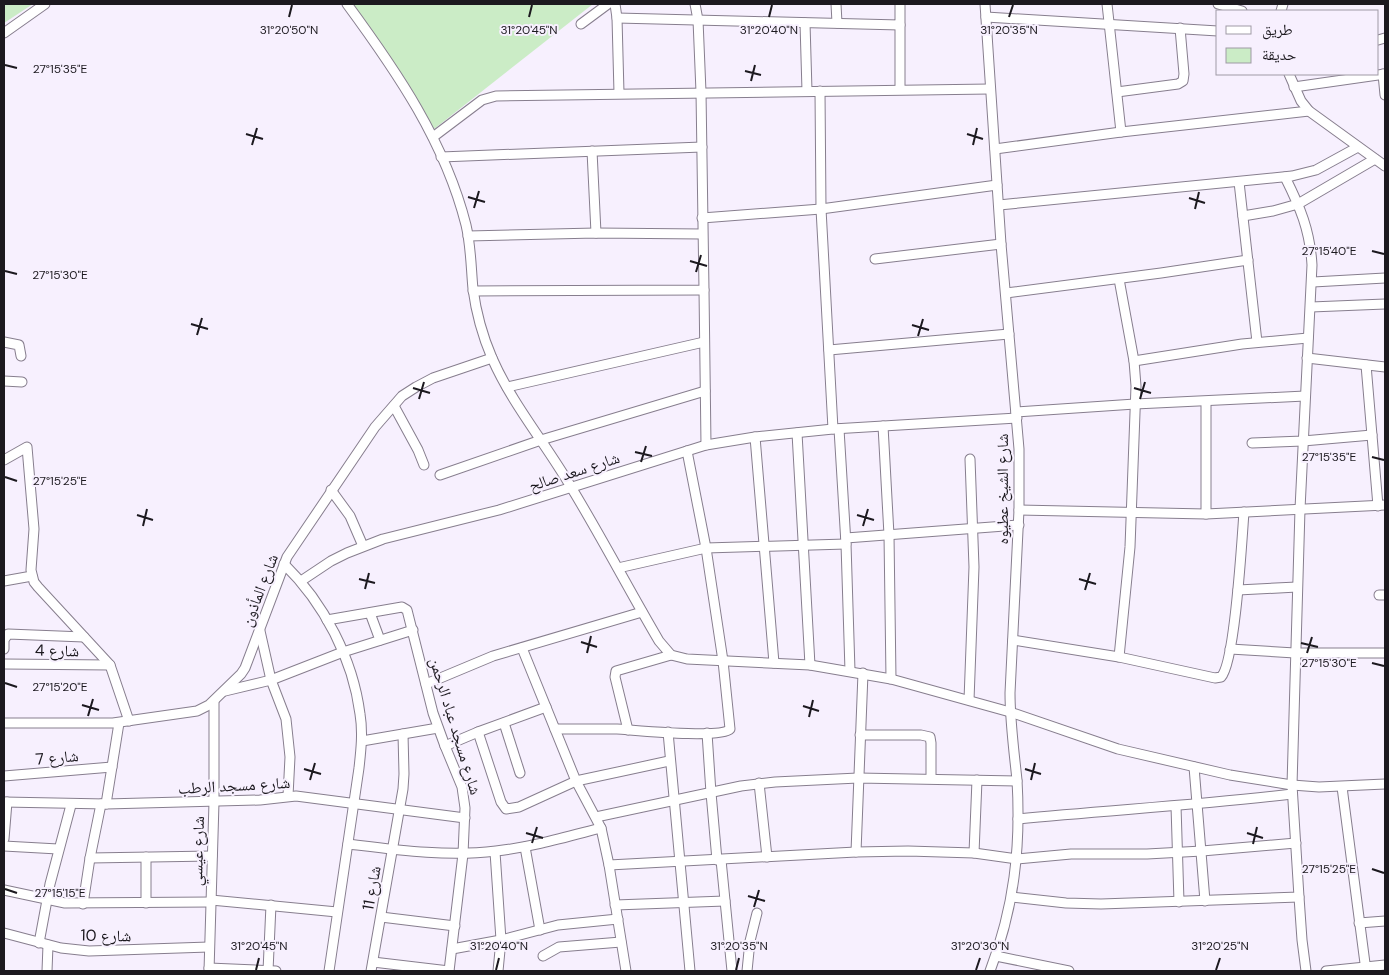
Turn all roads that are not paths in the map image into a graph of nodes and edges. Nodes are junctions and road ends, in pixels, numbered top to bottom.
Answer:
1 (45, 4) edge
2 (346, 4) edge
3 (608, 4) edge
4 (615, 4) edge
5 (695, 4) edge
6 (836, 4) edge
7 (900, 4) edge
8 (985, 4) edge
9 (1107, 4) edge
10 (1218, 4) edge
11 (1233, 9) edge
12 (986, 17) junction
13 (617, 18) junction
14 (698, 20) junction
15 (805, 23) junction
16 (836, 23) junction
17 (1109, 23) junction
18 (581, 24) dead end
19 (900, 25) junction
20 (1180, 28) junction
21 (1216, 31) edge
22 (4, 33) edge
23 (1384, 74) edge
24 (1290, 75) edge
25 (1377, 75) edge
26 (1294, 87) junction
27 (990, 89) junction
28 (900, 90) junction
29 (807, 91) junction
30 (820, 91) junction
31 (701, 92) junction
32 (1117, 92) junction
33 (619, 93) junction
34 (1385, 95) edge
35 (1309, 111) junction
36 (1121, 132) junction
37 (433, 137) junction
38 (1358, 147) junction
39 (702, 148) junction
40 (994, 149) junction
41 (592, 152) junction
42 (441, 157) junction
43 (1375, 159) junction
44 (1385, 166) edge
45 (1285, 177) junction
46 (1239, 182) junction
47 (998, 185) junction
48 (1298, 204) junction
49 (999, 205) junction
50 (821, 210) junction
51 (1243, 216) junction
52 (702, 218) junction
53 (596, 233) junction
54 (702, 234) junction
55 (468, 236) junction
56 (1001, 244) junction
57 (875, 259) dead end
58 (1248, 260) junction
59 (1119, 278) junction
60 (1385, 278) edge
61 (1312, 282) junction
62 (704, 290) junction
63 (473, 291) junction
64 (1006, 293) junction
65 (1385, 304) edge
66 (1310, 307) junction
67 (1010, 334) junction
68 (1308, 338) junction
69 (4, 342) edge
70 (704, 342) junction
71 (1257, 342) junction
72 (829, 350) junction
73 (21, 356) dead end
74 (492, 358) junction
75 (1307, 358) junction
76 (1134, 361) junction
77 (1366, 365) junction
78 (1385, 367) edge
79 (4, 381) edge
80 (22, 382) dead end
81 (507, 387) junction
82 (705, 391) junction
83 (1305, 396) junction
84 (1206, 402) junction
85 (1135, 404) junction
86 (394, 406) junction
87 (1016, 415) junction
88 (883, 426) junction
89 (836, 429) junction
90 (797, 433) junction
91 (1372, 435) junction
92 (755, 437) junction
93 (541, 440) junction
94 (1303, 441) junction
95 (1252, 443) dead end
96 (706, 445) junction
97 (687, 451) junction
98 (970, 458) dead end
99 (4, 460) edge
100 (424, 465) dead end
101 (440, 475) dead end
102 (571, 487) junction
103 (331, 490) junction
104 (1382, 506) edge
105 (1300, 509) junction
106 (1019, 510) junction
107 (1132, 512) junction
108 (1244, 512) junction
109 (1206, 514) junction
110 (1019, 525) junction
111 (974, 529) junction
112 (889, 535) junction
113 (846, 541) junction
114 (764, 545) junction
115 (805, 545) junction
116 (363, 546) junction
117 (706, 548) junction
118 (284, 564) junction
119 (618, 568) junction
120 (32, 576) junction
121 (4, 581) edge
122 (301, 581) junction
123 (1298, 587) junction
124 (1238, 590) junction
125 (642, 612) junction
126 (370, 613) junction
127 (327, 620) junction
128 (260, 630) junction
129 (413, 630) junction
130 (84, 637) junction
131 (380, 640) junction
132 (1013, 640) junction
133 (522, 648) junction
134 (4, 649) edge
135 (1230, 649) junction
136 (343, 652) junction
137 (1295, 652) junction
138 (1385, 653) edge
139 (671, 655) junction
140 (1119, 657) junction
141 (723, 661) junction
142 (774, 663) junction
143 (4, 664) edge
144 (110, 665) junction
145 (810, 665) junction
146 (850, 671) junction
147 (863, 673) junction
148 (890, 679) junction
149 (271, 680) junction
150 (426, 684) junction
151 (225, 691) junction
152 (969, 700) junction
153 (214, 701) junction
154 (546, 707) junction
155 (1010, 712) junction
156 (129, 721) junction
157 (119, 722) junction
158 (4, 723) edge
159 (504, 723) junction
160 (438, 728) junction
161 (555, 730) junction
162 (628, 730) junction
163 (478, 732) junction
164 (668, 732) junction
165 (707, 733) junction
166 (403, 734) junction
167 (860, 735) junction
168 (362, 741) junction
169 (444, 746) junction
170 (670, 761) junction
171 (1194, 766) junction
172 (112, 767) junction
173 (520, 773) dead end
174 (4, 776) edge
175 (858, 778) junction
176 (931, 778) junction
177 (977, 780) junction
178 (576, 781) junction
179 (1016, 781) junction
180 (759, 783) junction
181 (1385, 784) edge
182 (1342, 787) junction
183 (1292, 790) junction
184 (710, 793) junction
185 (288, 796) junction
186 (5, 802) edge
187 (214, 802) junction
188 (674, 802) junction
189 (354, 803) junction
190 (104, 804) junction
191 (1198, 804) junction
192 (71, 805) junction
193 (1176, 806) junction
194 (399, 809) junction
195 (465, 818) junction
196 (596, 818) junction
197 (1018, 819) junction
198 (601, 828) junction
199 (4, 839) edge
200 (1296, 843) junction
201 (348, 844) junction
202 (4, 846) edge
203 (525, 847) junction
204 (393, 849) junction
205 (58, 850) junction
206 (1202, 851) junction
207 (495, 852) junction
208 (856, 852) junction
209 (1178, 852) junction
210 (974, 853) junction
211 (463, 854) junction
212 (212, 856) junction
213 (146, 857) junction
214 (766, 857) junction
215 (90, 858) junction
216 (1017, 859) junction
217 (719, 860) junction
218 (680, 861) junction
219 (609, 865) junction
220 (4, 890) edge
221 (1012, 897) junction
222 (1300, 897) junction
223 (47, 901) junction
224 (211, 901) junction
225 (725, 901) junction
226 (1205, 901) junction
227 (1179, 902) junction
228 (146, 903) junction
229 (683, 903) junction
230 (83, 904) junction
231 (272, 905) junction
232 (615, 905) junction
233 (337, 912) junction
234 (757, 913) dead end
235 (381, 916) junction
236 (618, 919) junction
237 (1385, 921) edge
238 (1359, 923) junction
239 (455, 926) junction
240 (540, 930) junction
241 (4, 933) edge
242 (500, 940) junction
243 (621, 942) junction
244 (44, 944) junction
245 (209, 947) junction
246 (452, 949) junction
247 (543, 956) dead end
248 (996, 956) junction
249 (1385, 965) edge
250 (372, 967) edge
251 (1365, 969) edge
252 (209, 970) edge
253 (47, 971) edge
254 (271, 971) edge
255 (329, 971) edge
256 (449, 971) edge
257 (498, 971) edge
258 (626, 971) edge
259 (690, 971) edge
260 (732, 971) edge
261 (747, 971) edge
262 (990, 971) edge
263 (1069, 971) edge
264 (1306, 971) edge
265 (1326, 971) edge

1 - 22 street
2 - 37 street
3 - 18 street
4 - 13 street
5 - 14 street
6 - 16 street
7 - 19 street
8 - 12 street, شارع الشيخ عطيوه
9 - 17 street
10 - 11 street
12 - 17 street
12 - 27 street, شارع الشيخ عطيوه
13 - 14 street
13 - 33 street
14 - 15 street
14 - 31 street
15 - 16 street
15 - 29 street
16 - 19 street
17 - 20 street
17 - 32 street
19 - 28 street
20 - 21 street
20 - 32 street
23 - 34 street
24 - 26 street
25 - 26 street
26 - 35 street
27 - 28 street
27 - 40 street, شارع الشيخ عطيوه
28 - 30 street
29 - 30 street
29 - 31 street
30 - 50 street
31 - 33 street
31 - 39 street
32 - 36 street
33 - 37 street
35 - 36 street
35 - 38 street
36 - 40 street
37 - 42 street
38 - 43 street
38 - 45 street
39 - 41 street
39 - 52 street
40 - 47 street, شارع الشيخ عطيوه
41 - 42 street
41 - 53 street
42 - 55 street
43 - 44 street
43 - 48 street
45 - 46 street
45 - 48 street
46 - 49 street
46 - 51 street
47 - 49 street, شارع الشيخ عطيوه
47 - 50 street
48 - 51 street
48 - 61 street
49 - 56 street, شارع الشيخ عطيوه
50 - 52 street
50 - 72 street
51 - 58 street
52 - 54 street
53 - 54 street
53 - 55 street
54 - 62 street
55 - 63 street
56 - 57 street
56 - 64 street, شارع الشيخ عطيوه
58 - 59 street
58 - 71 street
59 - 64 street
59 - 76 street
60 - 61 street
61 - 66 street
62 - 63 street
62 - 70 street
63 - 74 street
64 - 67 street, شارع الشيخ عطيوه
65 - 66 street
66 - 68 street
67 - 72 street
67 - 87 street, شارع الشيخ عطيوه
68 - 71 street
68 - 75 street
69 - 73 street
70 - 81 street
70 - 82 street
71 - 76 street
72 - 89 street
74 - 81 street
74 - 86 street, شارع المأذون
75 - 77 street
75 - 83 street
76 - 85 street
77 - 78 street
77 - 91 street
79 - 80 street
81 - 93 street
82 - 93 street
82 - 96 street
83 - 84 street, شارع سعد صالح
83 - 94 street
84 - 85 street, شارع سعد صالح
84 - 109 street
85 - 87 street, شارع سعد صالح
85 - 107 street
86 - 100 street
86 - 103 street, شارع المأذون
87 - 88 street, شارع سعد صالح
87 - 106 street, شارع الشيخ عطيوه
88 - 89 street, شارع سعد صالح
88 - 112 street
89 - 90 street, شارع سعد صالح
89 - 113 street
90 - 92 street, شارع سعد صالح
90 - 115 street
91 - 94 street
91 - 104 street
92 - 96 street, شارع سعد صالح
92 - 114 street
93 - 101 street
93 - 102 street
94 - 95 street
94 - 105 street
96 - 97 street, شارع سعد صالح
97 - 102 street, شارع سعد صالح
97 - 117 street
98 - 111 street
99 - 120 street
102 - 116 street, شارع سعد صالح
102 - 119 street
103 - 116 street
103 - 118 street, شارع المأذون
104 - 105 street
105 - 108 street
105 - 123 street
106 - 107 street
106 - 110 street, شارع الشيخ عطيوه
107 - 109 street
107 - 140 street
108 - 109 street
108 - 124 street
110 - 111 street
110 - 132 street, شارع الشيخ عطيوه
111 - 112 street
111 - 152 street
112 - 113 street
112 - 148 street
113 - 115 street
113 - 146 street
114 - 115 street
114 - 117 street
114 - 142 street
115 - 145 street
116 - 122 street, شارع سعد صالح
117 - 119 street
117 - 141 street
118 - 122 street
118 - 128 street, شارع المأذون
119 - 125 street
120 - 121 street
120 - 130 street
122 - 127 street
123 - 124 street
123 - 137 street
124 - 135 street
125 - 133 street
125 - 139 street
126 - 127 street
126 - 129 street, شارع مسجد عباد الرحمن
126 - 131 street
127 - 136 street
128 - 149 street
128 - 151 street, شارع المأذون
129 - 131 street
129 - 150 street, شارع مسجد عباد الرحمن
130 - 134 street
130 - 144 street
131 - 136 street
132 - 140 street
132 - 155 street, شارع الشيخ عطيوه
133 - 150 street
133 - 154 street
135 - 137 street
135 - 140 street
136 - 149 street
136 - 168 street
137 - 138 street
137 - 183 street
139 - 141 street
139 - 162 street
141 - 142 street
141 - 165 street
142 - 145 street
143 - 144 street, شارع 4
144 - 156 street
145 - 146 street
146 - 147 street
147 - 148 street
147 - 167 street
148 - 152 street
149 - 151 street
149 - 185 street
150 - 160 street, شارع مسجد عباد الرحمن
151 - 153 street, شارع المأذون
152 - 155 street
153 - 156 street, شارع المأذون
153 - 187 street, شارع عيسي
154 - 159 street
154 - 161 street
155 - 171 street
155 - 179 street, شارع الشيخ عطيوه
156 - 157 street, شارع المأذون
157 - 158 street, شارع المأذون
157 - 172 street
159 - 163 street
159 - 173 street
160 - 166 street
160 - 169 street, شارع مسجد عباد الرحمن
161 - 162 street
161 - 178 street
162 - 164 street
163 - 169 street
163 - 178 street
164 - 165 street
164 - 170 street
165 - 184 street
166 - 168 street
166 - 194 street, شارع 11
167 - 175 street
167 - 176 street
168 - 189 street
169 - 195 street, شارع مسجد عباد الرحمن
170 - 178 street
170 - 188 street
171 - 183 street
171 - 191 street
172 - 174 street, شارع 7
172 - 190 street
175 - 176 street
175 - 180 street
175 - 208 street
176 - 177 street
177 - 179 street
177 - 210 street
178 - 196 street
179 - 197 street, شارع الشيخ عطيوه
180 - 184 street
180 - 214 street
181 - 182 street
182 - 183 street
182 - 238 street
183 - 191 street
183 - 200 street
184 - 188 street
184 - 217 street
185 - 187 street, شارع مسجد الرطب
185 - 189 street, شارع مسجد الرطب
186 - 192 street, شارع مسجد الرطب
186 - 199 street
187 - 190 street, شارع مسجد الرطب
187 - 212 street, شارع عيسي
188 - 196 street
188 - 218 street
189 - 194 street, شارع مسجد الرطب
189 - 201 street
190 - 192 street, شارع مسجد الرطب
190 - 215 street
191 - 193 street
191 - 206 street
192 - 205 street
193 - 197 street
193 - 209 street
194 - 195 street, شارع مسجد الرطب
194 - 204 street, شارع 11
195 - 211 street, شارع مسجد عباد الرحمن
196 - 198 street
197 - 216 street, شارع الشيخ عطيوه
198 - 203 street
198 - 219 street
200 - 206 street
200 - 222 street
201 - 204 street
201 - 233 street
202 - 205 street
203 - 207 street
203 - 240 street
204 - 211 street
204 - 235 street, شارع 11
205 - 223 street
206 - 209 street
206 - 226 street
207 - 211 street
207 - 242 street
208 - 210 street
208 - 214 street
209 - 216 street
209 - 227 street
210 - 216 street
211 - 239 street, شارع مسجد عباد الرحمن
212 - 213 street
212 - 224 street, شارع عيسي
213 - 215 street
213 - 228 street
214 - 217 street
215 - 230 street
216 - 221 street, شارع الشيخ عطيوه
217 - 218 street
217 - 225 street
218 - 219 street
218 - 229 street
219 - 232 street
220 - 223 street
221 - 227 street
221 - 248 street, شارع الشيخ عطيوه
222 - 226 street
222 - 264 street
223 - 230 street
223 - 244 street
224 - 228 street
224 - 231 street
224 - 245 street, شارع عيسي
225 - 229 street
225 - 260 street
226 - 227 street
228 - 230 street
229 - 232 street
229 - 259 street
231 - 233 street
231 - 254 street
232 - 236 street
233 - 255 street
234 - 261 street
235 - 239 street
235 - 250 street, شارع 11
236 - 240 street
236 - 243 street
237 - 238 street
238 - 251 street
239 - 246 street, شارع مسجد عباد الرحمن
240 - 242 street
241 - 244 street, شارع 10
242 - 246 street
242 - 257 street
243 - 247 street
243 - 258 street
244 - 245 street, شارع 10
244 - 253 street
245 - 252 street, شارع عيسي
246 - 256 street, شارع مسجد عباد الرحمن
248 - 262 street, شارع الشيخ عطيوه
248 - 263 street
249 - 251 street
250 - 256 street
251 - 265 street
252 - 254 street

